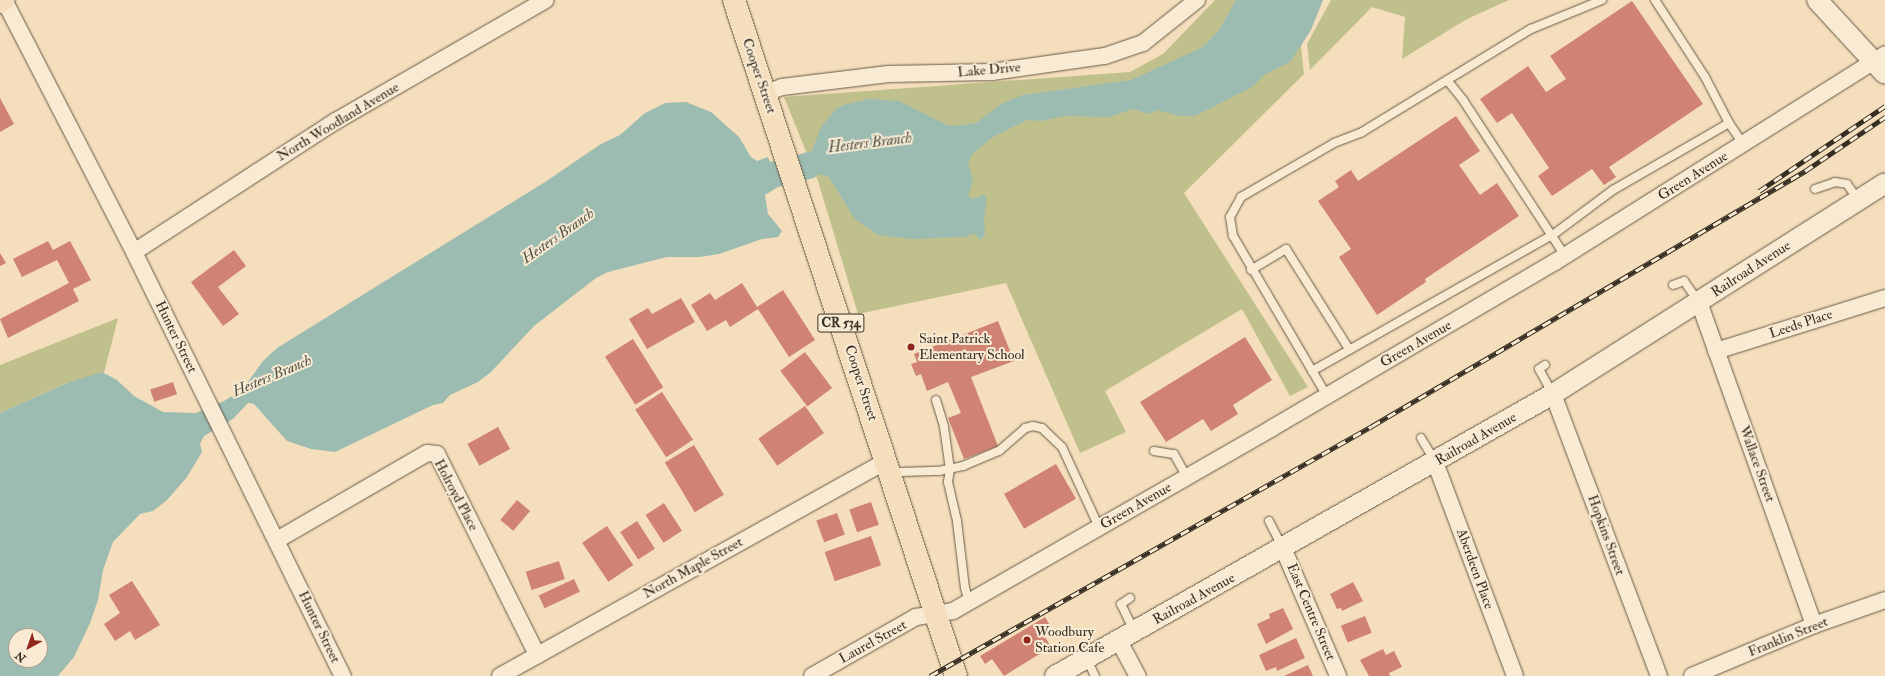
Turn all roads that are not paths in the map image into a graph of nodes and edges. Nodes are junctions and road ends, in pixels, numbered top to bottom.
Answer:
1 (4, 0) edge
2 (546, 0) edge
3 (734, 0) edge
4 (1197, 0) edge
5 (1602, 0) edge
6 (1655, 0) edge
7 (1817, 0) edge
8 (0, 2) edge
9 (1882, 63) edge
10 (1447, 80) junction
11 (764, 93) junction
12 (1729, 123) junction
13 (1744, 145) junction
14 (1885, 183) edge
15 (1815, 189) dead end
16 (1858, 200) junction
17 (1554, 234) junction
18 (134, 252) junction
19 (1566, 256) junction
20 (1251, 270) junction
21 (1673, 285) dead end
22 (1885, 298) edge
23 (1699, 302) junction
24 (1349, 348) junction
25 (1716, 351) junction
26 (1544, 365) dead end
27 (1312, 371) junction
28 (1554, 394) junction
29 (1327, 396) junction
30 (936, 400) dead end
31 (1421, 438) dead end
32 (1154, 451) dead end
33 (1435, 462) junction
34 (889, 468) junction
35 (950, 469) junction
36 (1187, 477) junction
37 (1269, 521) dead end
38 (1099, 528) junction
39 (277, 540) junction
40 (1283, 548) junction
41 (1130, 598) dead end
42 (1885, 600) edge
43 (969, 602) junction
44 (936, 614) junction
45 (1814, 625) junction
46 (1127, 636) junction
47 (537, 655) junction
48 (1091, 667) edge
49 (343, 676) edge
50 (500, 676) edge
51 (812, 676) edge
52 (956, 676) edge
53 (1055, 676) edge
54 (1138, 676) edge
55 (1338, 676) edge
56 (1515, 676) edge
57 (1659, 676) edge
58 (1692, 676) edge

1 - 8 main road
1 - 18 street, Hunter Street
2 - 18 street, North Woodland Avenue
3 - 11 main road, Cooper Street / CR 534
4 - 11 street, Lake Drive
5 - 10 lane
6 - 12 lane
7 - 9 street
9 - 13 street, Green Avenue
10 - 17 lane
10 - 20 lane
11 - 34 main road, Cooper Street / CR 534
12 - 13 lane
12 - 17 lane
13 - 19 street, Green Avenue
14 - 16 street, Railroad Avenue
15 - 16 lane
16 - 23 street, Railroad Avenue
17 - 19 lane
17 - 24 lane
18 - 39 street, Hunter Street
19 - 29 street, Green Avenue
20 - 24 lane
20 - 27 lane
21 - 23 lane
22 - 25 street, Leeds Place
23 - 25 street, Wallace Street
23 - 28 street, Railroad Avenue
24 - 27 lane
25 - 45 street, Wallace Street
26 - 28 lane
27 - 29 lane
28 - 33 street, Railroad Avenue
28 - 57 street, Hopkins Street
29 - 36 street, Green Avenue
30 - 35 lane
31 - 33 lane
32 - 36 lane
33 - 40 street, Railroad Avenue
33 - 56 street, Aberdeen Place
34 - 35 lane
34 - 44 main road, Cooper Street / CR 534
34 - 47 street, North Maple Street
35 - 38 lane
35 - 43 lane
36 - 38 street, Green Avenue
37 - 40 lane
38 - 43 street, Green Avenue
39 - 47 street, Holroyd Place
39 - 49 street, Hunter Street
40 - 46 street, Railroad Avenue
40 - 55 street, East Centre Street
41 - 46 lane
42 - 45 street, Franklin Street
43 - 44 street, Green Avenue
44 - 51 street, Laurel Street
44 - 52 main road, Cooper Street / CR 534
45 - 58 street, Franklin Street
46 - 48 street, Railroad Avenue
46 - 54 street
47 - 50 street, North Maple Street
48 - 53 street, Railroad Avenue

